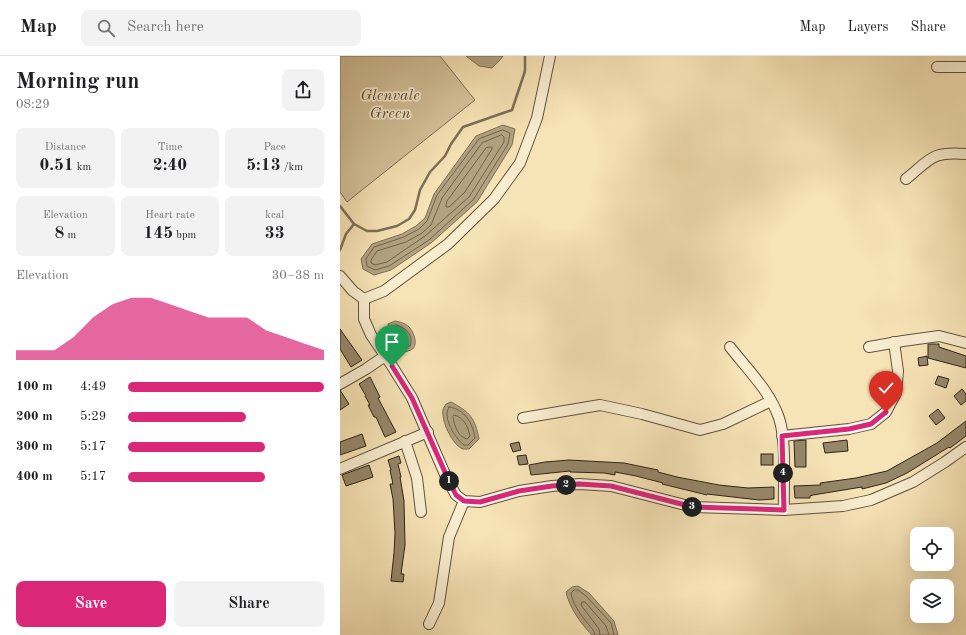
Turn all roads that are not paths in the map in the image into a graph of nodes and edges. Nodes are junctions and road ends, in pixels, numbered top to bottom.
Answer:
1 (550, 56) edge
2 (937, 67) dead end
3 (963, 67) edge
4 (966, 154) edge
5 (906, 179) dead end
6 (340, 276) edge
7 (364, 299) junction
8 (894, 342) junction
9 (966, 343) edge
10 (730, 347) dead end
11 (868, 347) dead end
12 (385, 356) junction
13 (340, 384) edge
14 (771, 400) junction
15 (523, 418) dead end
16 (428, 432) junction
17 (782, 436) junction
18 (405, 441) junction
19 (966, 447) edge
20 (340, 469) edge
21 (464, 501) junction
22 (784, 510) junction
23 (420, 512) dead end
24 (429, 624) dead end

1 - 7 street
2 - 3 street
4 - 5 street
6 - 7 street
7 - 12 street
8 - 9 street
8 - 11 street
8 - 17 street
10 - 14 street
12 - 13 street
12 - 16 street
14 - 15 street
14 - 17 street
16 - 18 street
16 - 21 street
17 - 22 street
18 - 20 street
18 - 23 street
19 - 22 street
21 - 22 street
21 - 24 street

